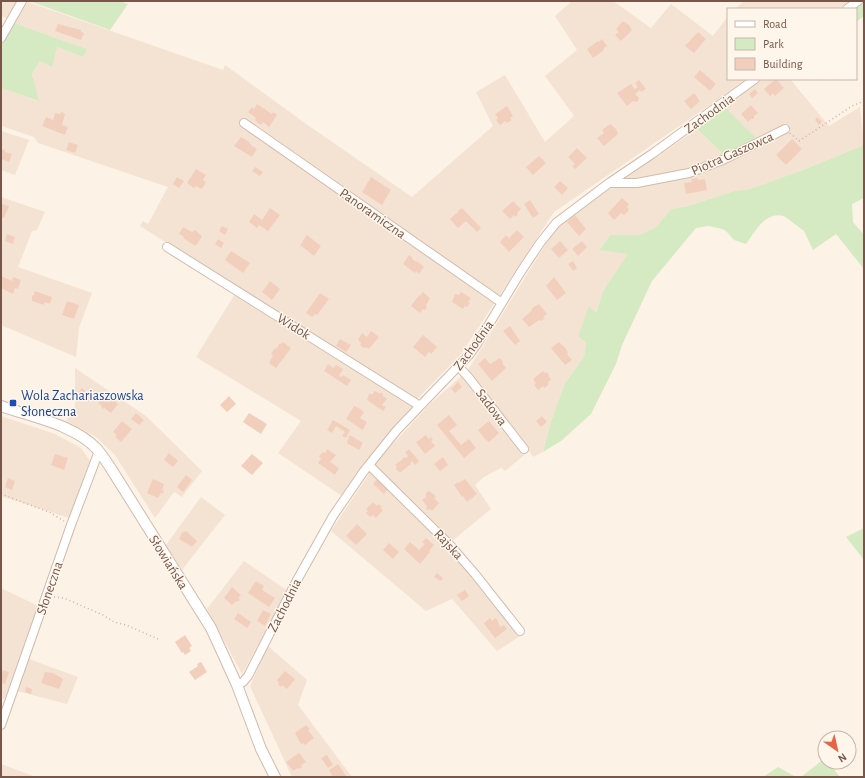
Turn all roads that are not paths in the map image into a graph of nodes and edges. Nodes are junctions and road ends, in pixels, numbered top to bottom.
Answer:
1 (22, 1) edge
2 (858, 1) edge
3 (848, 8) edge
4 (1, 38) edge
5 (754, 80) edge
6 (244, 123) dead end
7 (785, 129) road end
8 (609, 183) junction
9 (167, 247) dead end
10 (502, 303) junction
11 (459, 367) junction
12 (1, 406) edge
13 (420, 406) junction
14 (524, 449) dead end
15 (99, 451) junction
16 (369, 465) junction
17 (520, 631) dead end
18 (237, 684) junction
19 (1, 725) edge
20 (275, 777) edge

1 - 4 street
2 - 3 street
5 - 8 street, Zachodnia
6 - 10 street, Panoramiczna
7 - 8 street, Piotra Gaszowca
8 - 10 street, Zachodnia
9 - 13 street, Widok
10 - 11 street, Zachodnia
11 - 13 street, Zachodnia
11 - 14 street, Sadowa
12 - 15 street, Słowiańska
13 - 16 street, Zachodnia
15 - 18 street, Słowiańska
15 - 19 street, Słoneczna
16 - 17 street, Rajska
16 - 18 street, Zachodnia
18 - 20 street, Słowiańska

